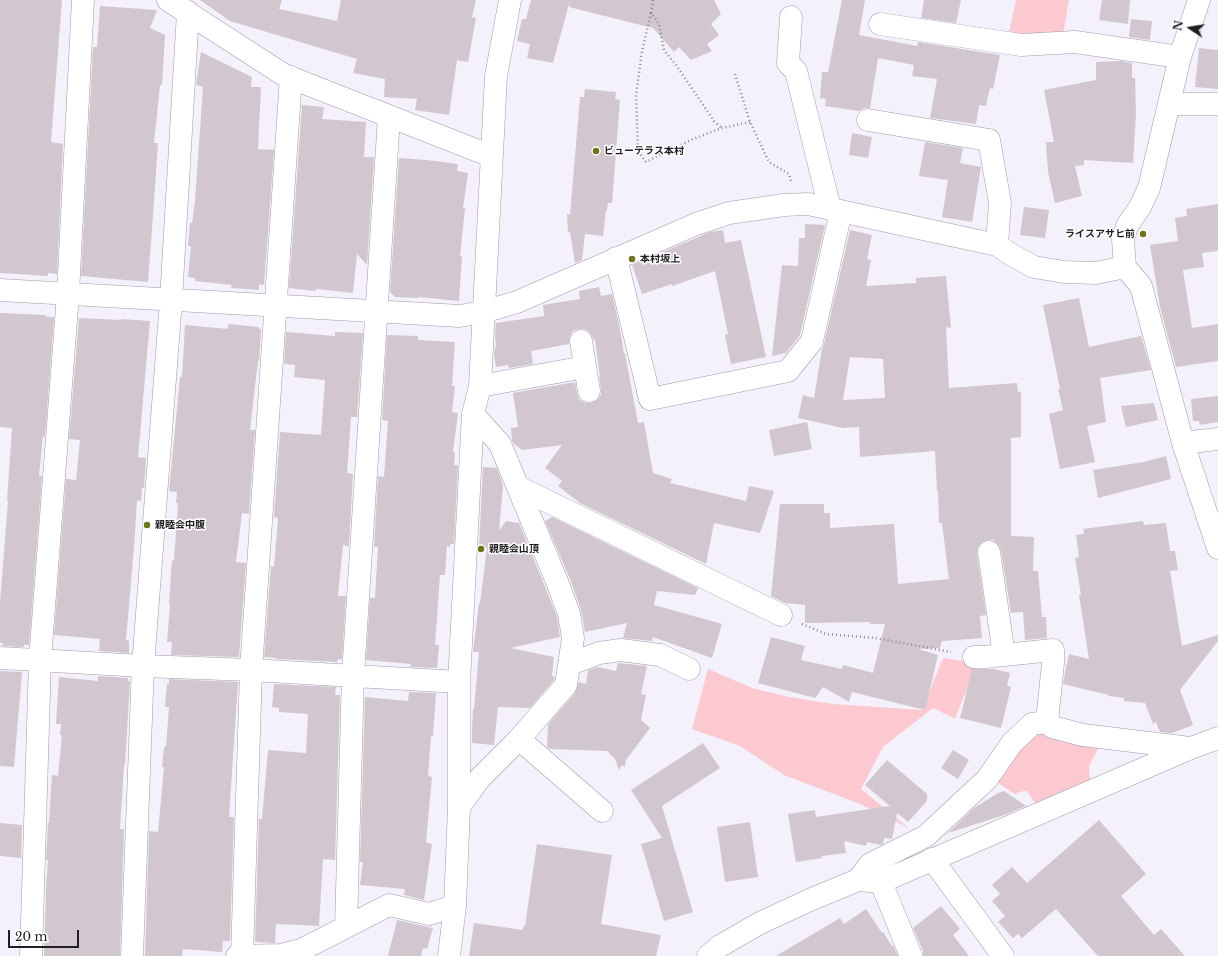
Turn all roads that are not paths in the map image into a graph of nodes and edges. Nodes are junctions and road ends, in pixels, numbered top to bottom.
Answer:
1 (83, 0) edge
2 (168, 0) edge
3 (510, 0) edge
4 (1199, 0) edge
5 (188, 12) junction
6 (791, 17) dead end
7 (880, 24) dead end
8 (1180, 57) junction
9 (291, 78) junction
10 (1169, 104) junction
11 (1218, 104) edge
12 (389, 116) junction
13 (868, 120) dead end
14 (491, 156) junction
15 (835, 210) junction
16 (997, 245) junction
17 (616, 258) junction
18 (1125, 267) junction
19 (0, 290) edge
20 (68, 294) junction
21 (171, 300) junction
22 (276, 305) junction
23 (377, 311) junction
24 (483, 312) junction
25 (581, 341) dead end
26 (585, 367) junction
27 (480, 386) junction
28 (588, 391) dead end
29 (473, 414) junction
30 (1218, 439) edge
31 (1183, 443) junction
32 (518, 487) junction
33 (1211, 506) edge
34 (1218, 548) edge
35 (989, 552) dead end
36 (781, 615) road end
37 (1004, 655) junction
38 (974, 657) road end
39 (0, 658) edge
40 (40, 660) junction
41 (570, 664) junction
42 (143, 666) junction
43 (689, 669) dead end
44 (251, 670) junction
45 (353, 675) junction
46 (459, 682) junction
47 (1047, 722) junction
48 (1218, 738) edge
49 (518, 739) junction
50 (1191, 748) junction
51 (459, 807) junction
52 (602, 811) dead end
53 (932, 859) junction
54 (858, 880) junction
55 (881, 882) junction
56 (455, 906) junction
57 (346, 927) junction
58 (31, 956) edge
59 (132, 956) edge
60 (237, 956) edge
61 (242, 956) edge
62 (449, 956) edge
63 (708, 956) edge
64 (911, 956) edge
65 (1003, 956) edge

1 - 20 street
2 - 5 street
3 - 14 street
4 - 8 street
5 - 9 street
5 - 21 street
6 - 15 street
7 - 8 street
8 - 10 street
9 - 12 street
9 - 22 street
10 - 11 street
10 - 18 street
12 - 14 street
12 - 23 street
13 - 16 street
14 - 24 street
15 - 16 street
15 - 17 street
15 - 17 street
16 - 18 street
17 - 24 street
18 - 31 street
19 - 20 street
20 - 21 street
20 - 40 street
21 - 22 street
21 - 42 street
22 - 23 street
22 - 44 street
23 - 24 street
23 - 45 street
24 - 27 street
25 - 26 street
26 - 27 street
26 - 28 street
27 - 29 street
29 - 32 street
29 - 46 street
30 - 31 street
31 - 33 street
32 - 36 street
32 - 41 street
33 - 34 street
35 - 37 street
37 - 38 street
37 - 47 street
39 - 40 street
40 - 42 street
40 - 58 street
41 - 43 street
41 - 49 street
42 - 44 street
42 - 59 street
44 - 45 street
44 - 61 street
45 - 46 street
45 - 57 street
46 - 51 street
47 - 50 street
47 - 54 street
48 - 50 street
49 - 51 street
49 - 52 street
50 - 53 street
51 - 56 street
53 - 55 street
53 - 65 street
54 - 55 street
54 - 63 street
55 - 64 street
56 - 57 street
56 - 62 street
57 - 61 street
60 - 61 street

